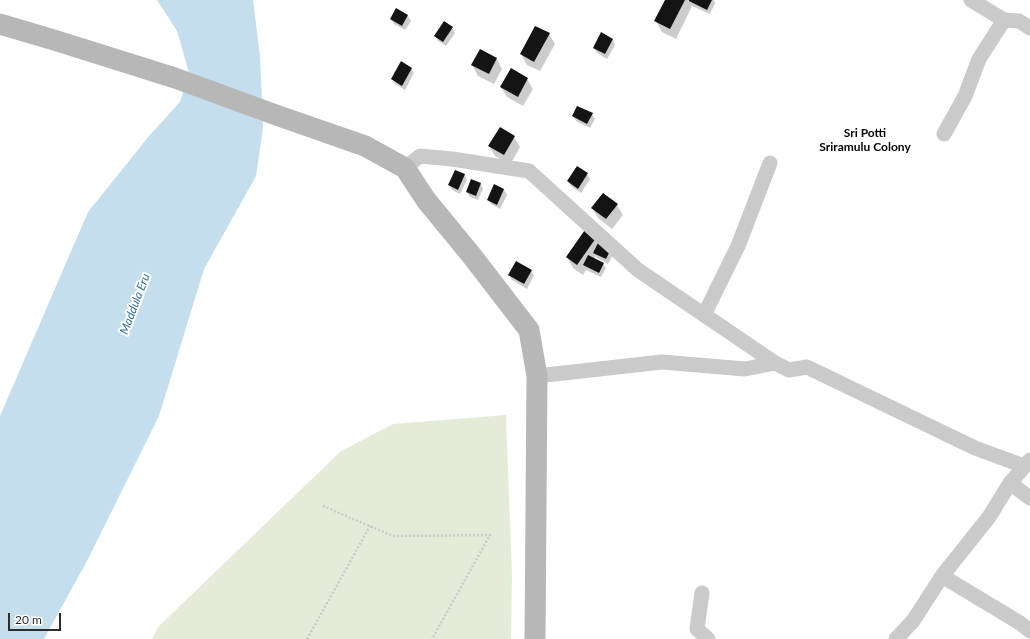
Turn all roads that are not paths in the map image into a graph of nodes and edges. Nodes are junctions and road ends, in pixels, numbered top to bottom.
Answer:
1 (971, 0) edge
2 (1004, 20) junction
3 (0, 24) edge
4 (1030, 28) edge
5 (944, 134) dead end
6 (770, 163) dead end
7 (405, 168) junction
8 (704, 315) junction
9 (775, 363) junction
10 (537, 376) junction
11 (1027, 463) edge
12 (1010, 483) junction
13 (1030, 498) edge
14 (942, 576) junction
15 (702, 593) dead end
16 (1030, 631) edge
17 (535, 639) edge
18 (708, 639) edge
19 (896, 639) edge

1 - 2 street
2 - 4 street
2 - 5 street
3 - 7 main road
6 - 8 street
7 - 8 street
7 - 10 main road
8 - 9 street
9 - 10 street
9 - 11 street
10 - 17 main road
11 - 12 street
12 - 13 street
12 - 14 street
14 - 16 street
14 - 19 street
15 - 18 street

